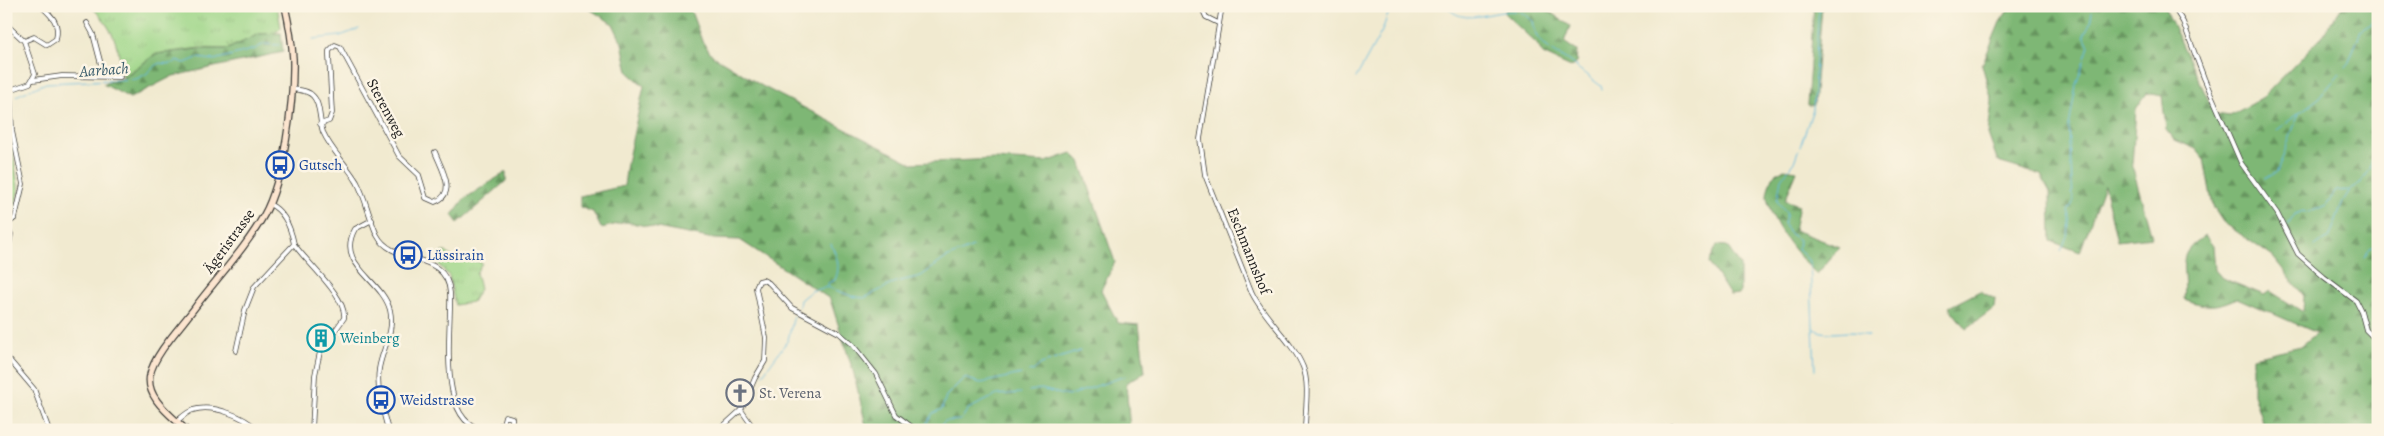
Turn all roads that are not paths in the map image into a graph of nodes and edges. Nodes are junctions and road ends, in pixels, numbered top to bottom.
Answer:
1 (41, 6) edge
2 (285, 6) edge
3 (1201, 6) edge
4 (1222, 6) edge
5 (2091, 6) edge
6 (2106, 6) edge
7 (2173, 6) edge
8 (87, 23) dead end
9 (6, 24) edge
10 (1218, 24) junction
11 (24, 41) junction
12 (104, 76) junction
13 (120, 77) dead end
14 (33, 80) junction
15 (8, 89) edge
16 (292, 89) junction
17 (320, 124) junction
18 (435, 152) dead end
19 (269, 204) junction
20 (372, 220) junction
21 (6, 225) edge
22 (294, 244) junction
23 (6, 262) edge
24 (2378, 342) edge
25 (236, 351) dead end
26 (6, 356) edge
27 (742, 410) junction
28 (177, 421) junction
29 (503, 424) dead end
30 (476, 429) edge
31 (49, 430) edge
32 (186, 430) edge
33 (258, 430) edge
34 (312, 430) edge
35 (388, 430) edge
36 (488, 430) edge
37 (719, 430) edge
38 (755, 430) edge
39 (916, 430) edge
40 (1304, 430) edge
41 (1668, 430) edge
42 (1679, 430) edge

1 - 11 street
2 - 16 main road, Ägeristrasse
3 - 10 street
4 - 10 street, Eschmannshof
5 - 6 street
7 - 24 street
8 - 12 street
9 - 11 street
10 - 40 street, Eschmannshof
11 - 14 street
12 - 13 street
12 - 14 street
14 - 15 street
15 - 21 street
16 - 17 street
16 - 19 main road, Ägeristrasse
17 - 18 street, Sterenweg
17 - 20 street
19 - 22 street
19 - 28 main road, Ägeristrasse
20 - 30 street
20 - 35 street
21 - 23 street
22 - 25 street
22 - 34 street
26 - 31 street
27 - 37 street
27 - 38 street
27 - 39 street
28 - 32 main road, Ägeristrasse
28 - 33 street
29 - 36 street
30 - 36 street
41 - 42 street

